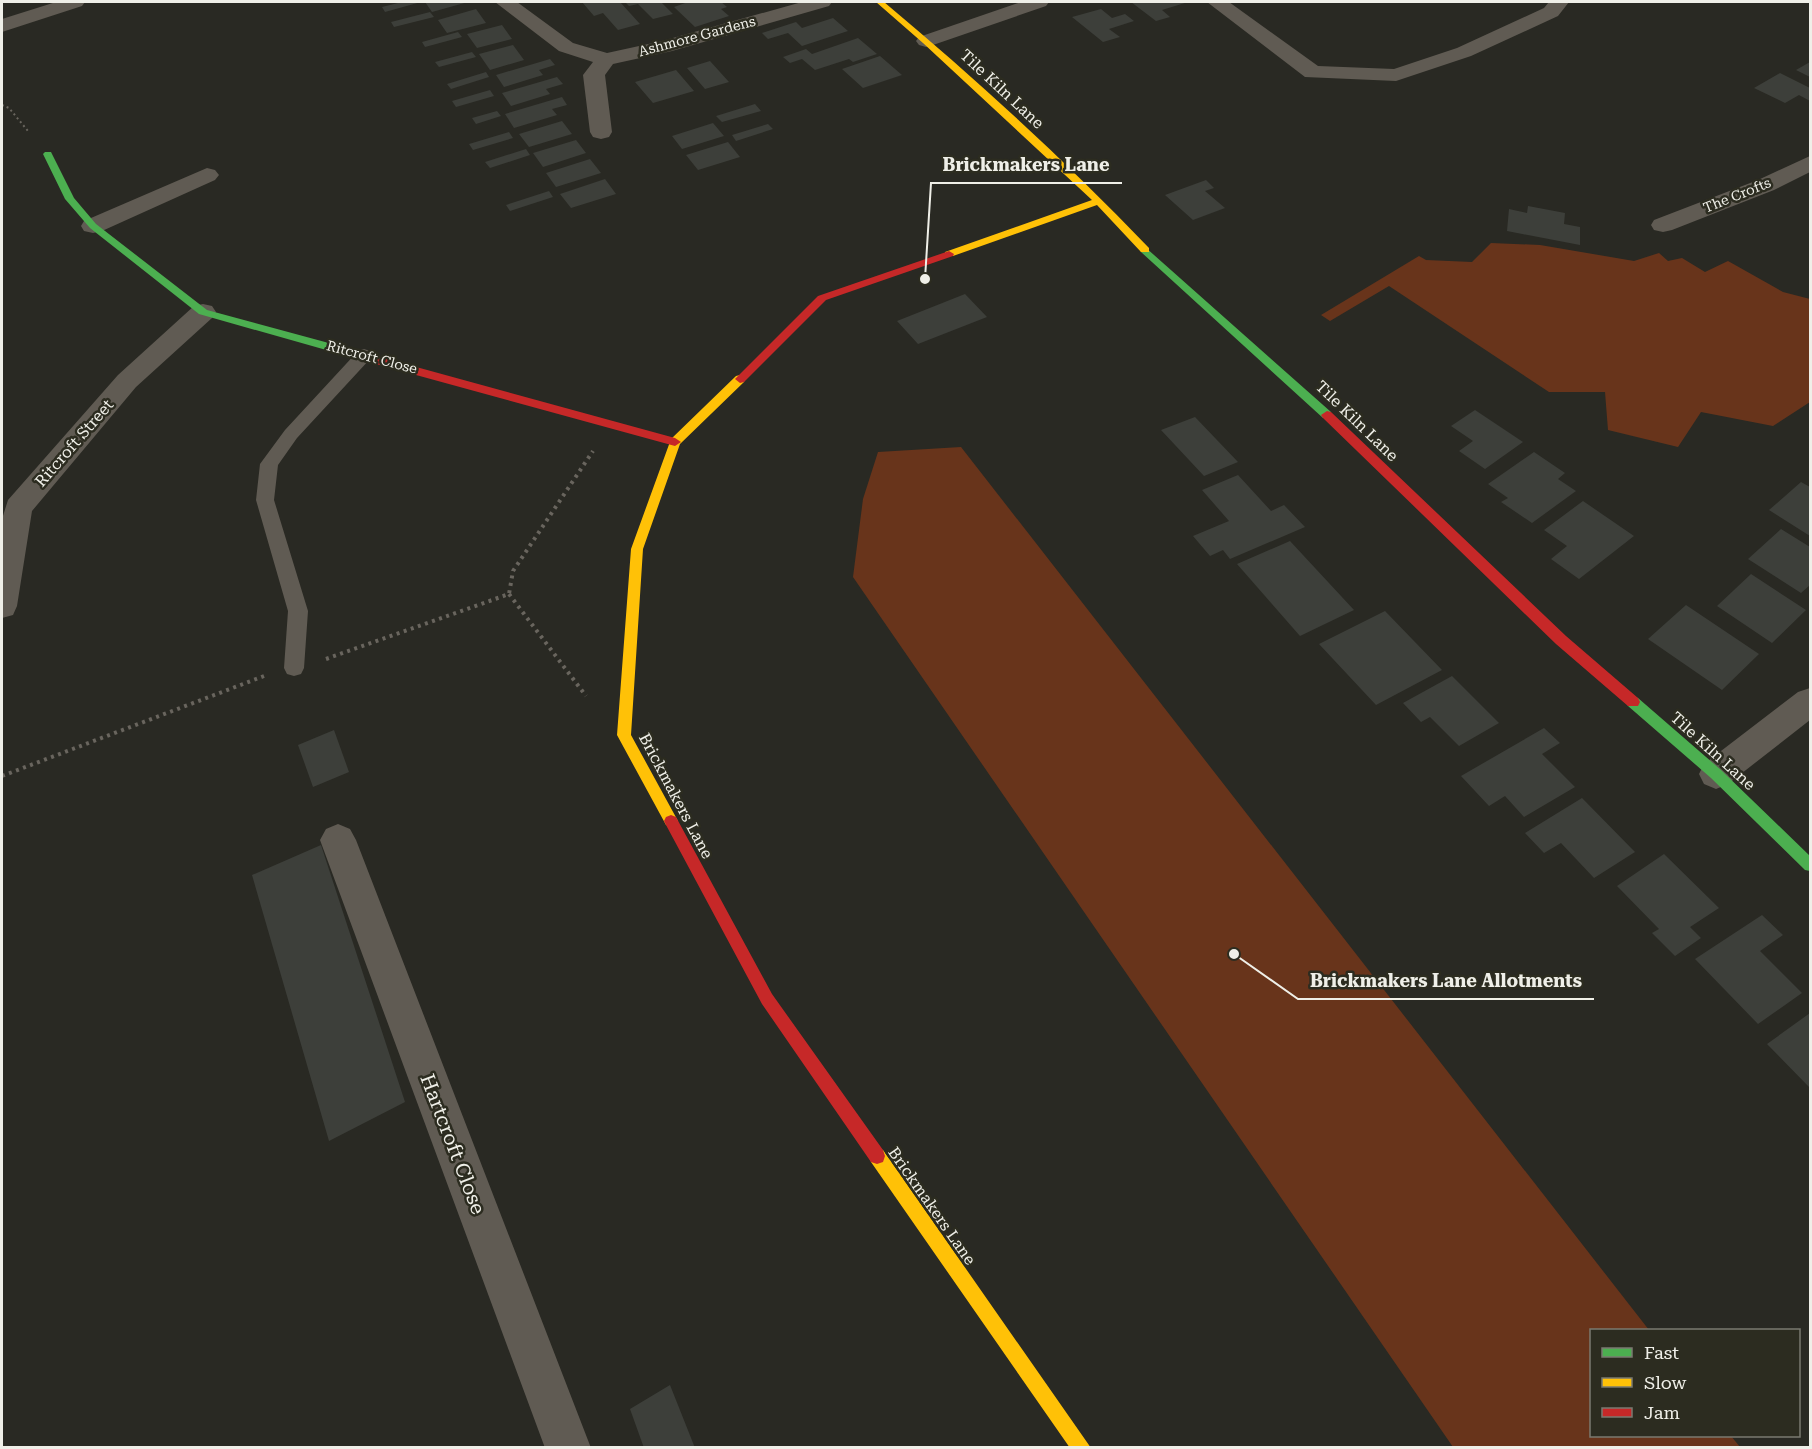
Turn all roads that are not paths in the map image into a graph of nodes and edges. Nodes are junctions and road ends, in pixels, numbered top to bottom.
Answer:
1 (75, 2) edge
2 (505, 2) edge
3 (822, 2) edge
4 (880, 2) edge
5 (1039, 2) edge
6 (1217, 2) edge
7 (1559, 2) edge
8 (2, 26) edge
9 (926, 41) junction
10 (606, 59) junction
11 (601, 132) dead end
12 (48, 154) road end
13 (1810, 163) edge
14 (207, 175) dead end
15 (1099, 201) junction
16 (1663, 225) dead end
17 (93, 226) junction
18 (203, 312) junction
19 (363, 355) junction
20 (675, 442) junction
21 (10, 507) edge
22 (2, 606) edge
23 (294, 668) road end
24 (1810, 702) edge
25 (1716, 774) junction
26 (338, 840) dead end
27 (1810, 865) edge
28 (568, 1448) edge
29 (1082, 1448) edge

1 - 8 street
2 - 10 street
3 - 10 street, Ashmore Gardens
4 - 9 street, Tile Kiln Lane
5 - 9 street
6 - 7 street
9 - 15 street, Tile Kiln Lane
10 - 11 street
12 - 17 street, Ritcroft Close
13 - 16 street, The Crofts
14 - 17 street
15 - 20 street, Brickmakers Lane
15 - 25 street, Tile Kiln Lane
17 - 18 street, Ritcroft Close
18 - 19 street, Ritcroft Close
18 - 21 street, Ritcroft Street
19 - 20 street, Ritcroft Close
19 - 23 lane
20 - 29 street, Brickmakers Lane
21 - 22 street, Ritcroft Street
24 - 25 street
25 - 27 street, Tile Kiln Lane
26 - 28 street, Hartcroft Close

